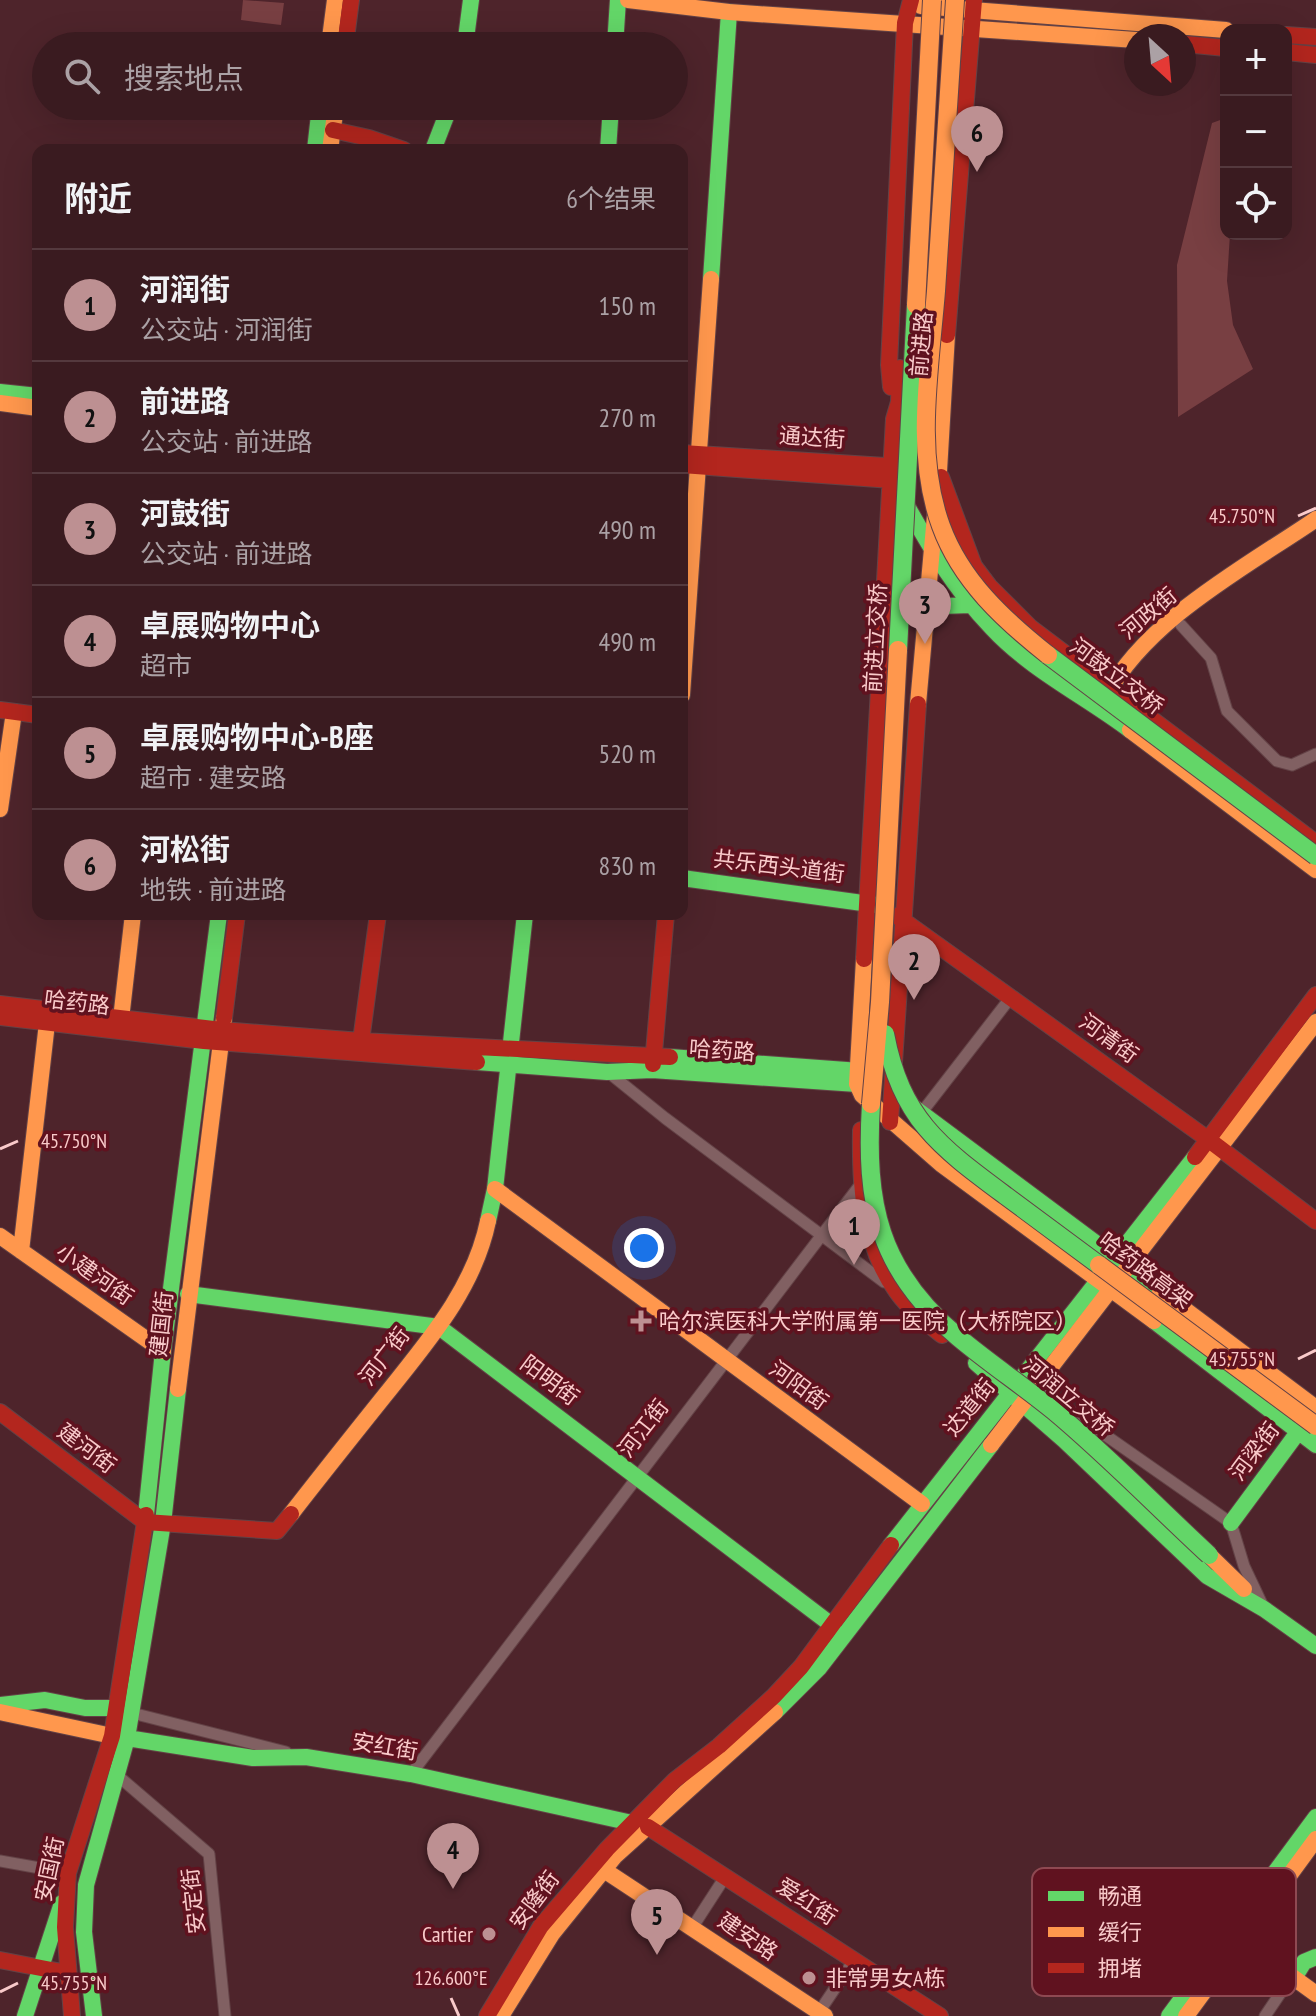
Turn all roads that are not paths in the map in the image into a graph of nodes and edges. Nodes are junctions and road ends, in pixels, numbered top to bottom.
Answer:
1 (335, 0) edge
2 (351, 0) edge
3 (471, 0) edge
4 (618, 0) edge
5 (628, 0) edge
6 (932, 0) edge
7 (955, 0) edge
8 (912, 7) edge
9 (972, 9) edge
10 (729, 12) junction
11 (1220, 30) edge
12 (331, 32) edge
13 (347, 32) edge
14 (467, 32) edge
15 (616, 32) edge
16 (1292, 35) edge
17 (1316, 37) edge
18 (1124, 38) edge
19 (1196, 45) edge
20 (1220, 47) edge
21 (1292, 53) edge
22 (1316, 55) edge
23 (318, 120) edge
24 (334, 120) edge
25 (445, 120) edge
26 (610, 120) edge
27 (333, 130) junction
28 (316, 144) edge
29 (331, 144) edge
30 (383, 144) edge
31 (435, 144) edge
32 (608, 144) edge
33 (0, 392) edge
34 (32, 395) edge
35 (0, 403) edge
36 (32, 407) edge
37 (894, 419) junction
38 (690, 460) edge
39 (939, 471) junction
40 (892, 473) junction
41 (688, 519) edge
42 (1316, 519) edge
43 (1316, 532) edge
44 (931, 549) junction
45 (970, 605) junction
46 (924, 622) junction
47 (1181, 625) junction
48 (1112, 688) junction
49 (1102, 709) junction
50 (7, 711) edge
51 (32, 714) edge
52 (1316, 754) edge
53 (0, 809) edge
54 (1316, 843) edge
55 (1316, 856) edge
56 (1316, 870) edge
57 (688, 879) edge
58 (869, 902) junction
59 (903, 919) junction
60 (132, 920) edge
61 (219, 920) edge
62 (236, 920) edge
63 (377, 920) edge
64 (524, 920) edge
65 (665, 920) edge
66 (1316, 995) edge
67 (1011, 997) junction
68 (880, 1002) junction
69 (0, 1004) edge
70 (0, 1017) edge
71 (121, 1019) junction
72 (47, 1023) junction
73 (1312, 1034) edge
74 (213, 1035) junction
75 (361, 1041) junction
76 (510, 1056) junction
77 (653, 1063) junction
78 (607, 1072) junction
79 (860, 1083) junction
80 (892, 1093) junction
81 (922, 1112) junction
82 (890, 1122) junction
83 (1214, 1144) junction
84 (860, 1185) junction
85 (495, 1189) junction
86 (1316, 1221) edge
87 (822, 1235) junction
88 (0, 1236) edge
89 (21, 1251) junction
90 (1121, 1263) junction
91 (897, 1281) junction
92 (1104, 1283) junction
93 (188, 1294) junction
94 (439, 1327) junction
95 (163, 1351) junction
96 (726, 1361) junction
97 (1036, 1386) junction
98 (1018, 1398) junction
99 (1316, 1408) edge
100 (0, 1412) edge
101 (1307, 1429) edge
102 (1316, 1445) edge
103 (637, 1475) junction
104 (922, 1504) junction
105 (154, 1523) junction
106 (1231, 1523) junction
107 (1264, 1609) junction
108 (833, 1626) junction
109 (1316, 1646) edge
110 (0, 1705) edge
111 (124, 1711) junction
112 (0, 1712) edge
113 (120, 1737) junction
114 (306, 1757) junction
115 (411, 1774) junction
116 (117, 1775) junction
117 (1316, 1817) edge
118 (640, 1825) junction
119 (1316, 1839) edge
120 (0, 1861) edge
121 (1282, 1868) edge
122 (1292, 1868) edge
123 (604, 1870) junction
124 (68, 1873) junction
125 (725, 1877) junction
126 (65, 1896) junction
127 (692, 1928) junction
128 (1316, 1957) edge
129 (0, 1960) edge
130 (854, 1960) junction
131 (41, 1966) junction
132 (67, 1973) junction
133 (1296, 1973) edge
134 (1296, 1979) edge
135 (1316, 1994) edge
136 (1186, 1996) edge
137 (1199, 1996) edge
138 (1279, 1996) edge
139 (822, 2014) edge
140 (25, 2016) edge
141 (72, 2016) edge
142 (94, 2016) edge
143 (225, 2016) edge
144 (487, 2016) edge
145 (501, 2016) edge
146 (940, 2016) edge
147 (1169, 2016) edge
148 (1186, 2016) edge
149 (1265, 2016) edge

1 - 12 main road
2 - 13 main road
3 - 14 main road
4 - 15 main road
5 - 10 main road
6 - 68 main road, 前进立交桥, bridge
7 - 55 main road, 河鼓立交桥, bridge
8 - 9 main road
8 - 10 main road
8 - 37 main road, 前进路
8 - 37 main road, 前进路
9 - 11 main road
9 - 18 main road
9 - 39 main road, 前进路
10 - 38 main road
16 - 17 main road
19 - 20 main road
21 - 22 main road
23 - 28 main road
24 - 27 main road
25 - 31 main road
26 - 32 main road
27 - 29 main road
27 - 30 main road
33 - 34 main road
35 - 36 main road
37 - 40 main road, 前进路
38 - 40 main road, 通达街
38 - 41 main road
39 - 40 main road, 通达街
39 - 44 main road, 前进路
39 - 48 main road
40 - 44 main road
40 - 58 main road, 前进路
42 - 48 main road, 河政街
43 - 47 main road, 河政街
44 - 45 main road
44 - 46 main road, 前进路
45 - 46 main road
45 - 49 main road
46 - 59 main road, 前进路
47 - 48 main road, 河政街
47 - 52 street
48 - 49 main road, 河政街
48 - 54 main road
49 - 56 main road
50 - 51 main road
50 - 53 main road
57 - 58 main road, 共乐西头道街
58 - 59 main road, 河清街
58 - 79 main road, 前进路
59 - 67 main road, 河清街
59 - 80 main road, 前进路
60 - 71 main road
61 - 74 main road, 建国街
62 - 74 main road, 建国街
63 - 75 main road
64 - 76 main road, 河广街
65 - 77 main road
66 - 83 main road
67 - 81 street
67 - 83 main road, 河清街
68 - 91 main road, 前进立交桥, bridge
68 - 101 main road, 哈药路高架, bridge
69 - 71 main road, 哈药路
70 - 72 main road, 哈药路
71 - 74 main road, 哈药路
72 - 74 main road, 哈药路
72 - 89 main road
73 - 83 main road
74 - 75 main road, 哈药路
74 - 76 main road, 哈药路
74 - 93 main road, 建国街
74 - 95 main road, 建国街
75 - 76 main road, 哈药路
76 - 77 main road, 哈药路
76 - 78 main road, 哈药路
76 - 85 main road, 河广街
77 - 78 main road, 哈药路
77 - 79 main road, 哈药路
78 - 87 street
79 - 80 main road
79 - 82 main road
79 - 84 main road
80 - 81 main road
80 - 82 main road, 前进路
81 - 90 main road
82 - 92 main road
83 - 86 main road, 河清街
83 - 90 main road, 达道街
84 - 87 street, 河江街
84 - 91 main road
85 - 94 main road, 河广街
85 - 96 main road, 河阳街
87 - 91 street
87 - 96 street, 河江街
88 - 89 main road, 小建河街
89 - 95 main road, 小建河街
90 - 92 main road, 达道街
90 - 99 main road
91 - 98 main road
91 - 107 main road, 河润立交桥, bridge
92 - 97 main road, 达道街
92 - 98 main road, 达道街
92 - 101 main road
93 - 94 main road, 阳明街
93 - 105 main road, 建国街
94 - 103 main road, 阳明街
94 - 105 main road, 河广街
95 - 105 main road, 建国街
96 - 103 street, 河江街
96 - 104 main road, 河阳街
97 - 98 main road, 达道街
97 - 106 street
98 - 104 main road, 达道街
98 - 107 main road
98 - 118 main road, 达道街
99 - 101 main road, 河梁街
100 - 105 main road, 建河街
101 - 102 main road
101 - 106 main road, 河梁街
103 - 108 main road, 阳明街
103 - 115 street, 河江街
104 - 108 main road, 达道街
105 - 111 main road, 建国街
106 - 107 street
107 - 109 main road
108 - 118 main road, 达道街
110 - 111 main road
111 - 113 main road, 建国街
111 - 114 street
112 - 113 main road, 安红街
113 - 114 main road, 安红街
113 - 116 main road, 安国街
113 - 124 main road, 安国街
114 - 115 main road, 安红街
115 - 118 main road, 安红街
116 - 142 main road, 安国街
116 - 143 street, 安定街
117 - 121 main road
118 - 123 main road, 安隆街
118 - 125 main road, 爱红街
118 - 144 main road, 安隆街
119 - 122 main road
120 - 124 street
123 - 127 main road, 建安路
123 - 145 main road, 安隆街
124 - 126 main road, 安国街
125 - 127 street
125 - 130 main road, 爱红街
126 - 131 main road
126 - 132 main road, 安国街
127 - 139 main road, 建安路
128 - 133 main road
129 - 131 main road
130 - 139 street
130 - 146 main road, 爱红街
131 - 132 main road
131 - 140 main road
132 - 141 main road, 安国街
134 - 135 main road
136 - 147 main road
137 - 148 main road
138 - 149 street

